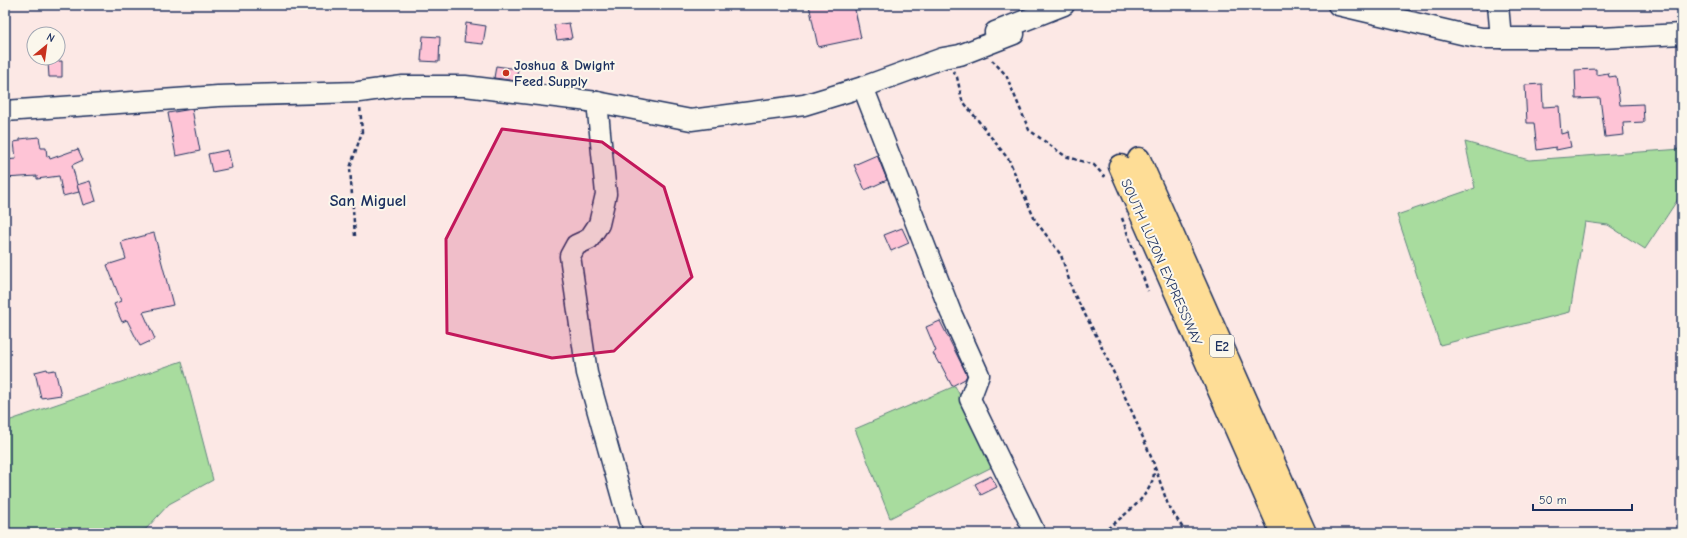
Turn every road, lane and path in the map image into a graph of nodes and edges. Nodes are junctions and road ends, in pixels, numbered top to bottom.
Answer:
1 (1064, 5) edge
2 (1338, 5) edge
3 (1498, 5) edge
4 (1014, 34) dead end
5 (1682, 34) edge
6 (1501, 38) junction
7 (980, 46) junction
8 (943, 58) junction
9 (863, 87) junction
10 (359, 92) junction
11 (597, 102) junction
12 (5, 111) edge
13 (1123, 169) junction
14 (1120, 211) dead end
15 (355, 236) dead end
16 (1148, 291) dead end
17 (1154, 464) junction
18 (632, 533) edge
19 (1035, 533) edge
20 (1102, 533) edge
21 (1186, 533) edge
22 (1282, 533) edge
23 (1305, 533) edge

1 - 7 street
2 - 6 street
3 - 6 street
4 - 7 street
5 - 6 street
7 - 8 street
7 - 13 path
8 - 9 street
8 - 17 path
9 - 11 street
9 - 19 street
10 - 11 street
10 - 12 street
10 - 15 path
11 - 18 street
13 - 22 highway, SOUTH LUZON EXPRESSWAY / E2
13 - 23 highway, SOUTH LUZON EXPRESSWAY / E2
14 - 16 path
17 - 20 path
17 - 21 path

